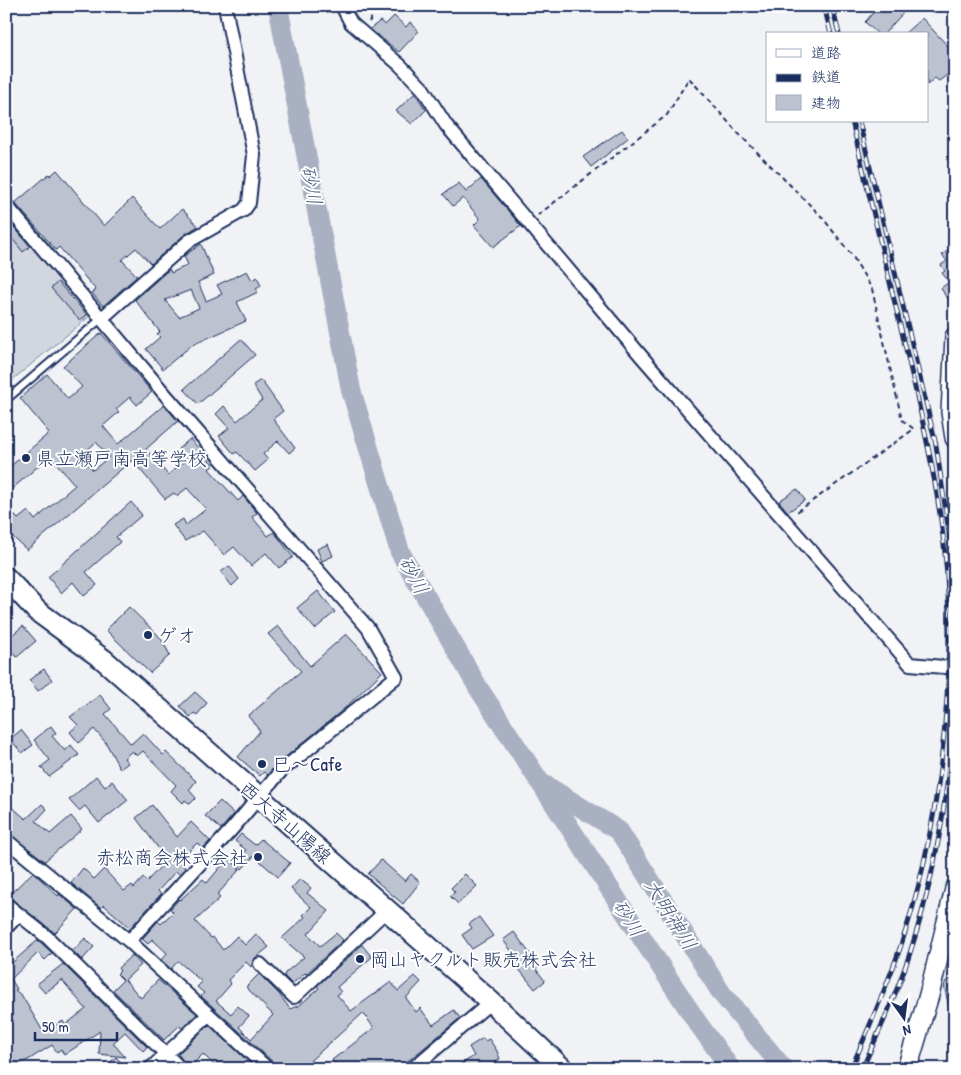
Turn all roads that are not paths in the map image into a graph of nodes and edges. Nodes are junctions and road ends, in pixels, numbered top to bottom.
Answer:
1 (225, 6) edge
2 (342, 6) edge
3 (6, 206) edge
4 (102, 318) junction
5 (955, 337) edge
6 (6, 400) edge
7 (955, 438) edge
8 (6, 578) edge
9 (955, 668) edge
10 (258, 798) junction
11 (8, 847) edge
12 (955, 889) edge
13 (6, 904) edge
14 (386, 911) junction
15 (18, 914) junction
16 (6, 928) edge
17 (130, 941) junction
18 (260, 964) dead end
19 (491, 1002) junction
20 (208, 1015) junction
21 (166, 1054) junction
22 (150, 1069) edge
23 (181, 1069) edge
24 (268, 1069) edge
25 (412, 1069) edge
26 (563, 1069) edge
27 (907, 1069) edge

1 - 4 street
2 - 9 street
3 - 4 street
4 - 6 lane
4 - 10 street
5 - 7 main road
8 - 10 main road, 西大寺山陽線
10 - 14 main road, 西大寺山陽線
10 - 17 street
11 - 17 street
12 - 27 main road
13 - 15 street
14 - 18 street
14 - 19 main road, 西大寺山陽線
15 - 16 street
15 - 21 street
17 - 20 street
19 - 25 street
19 - 26 main road, 西大寺山陽線
20 - 21 street
20 - 24 street
21 - 22 street
21 - 23 street

